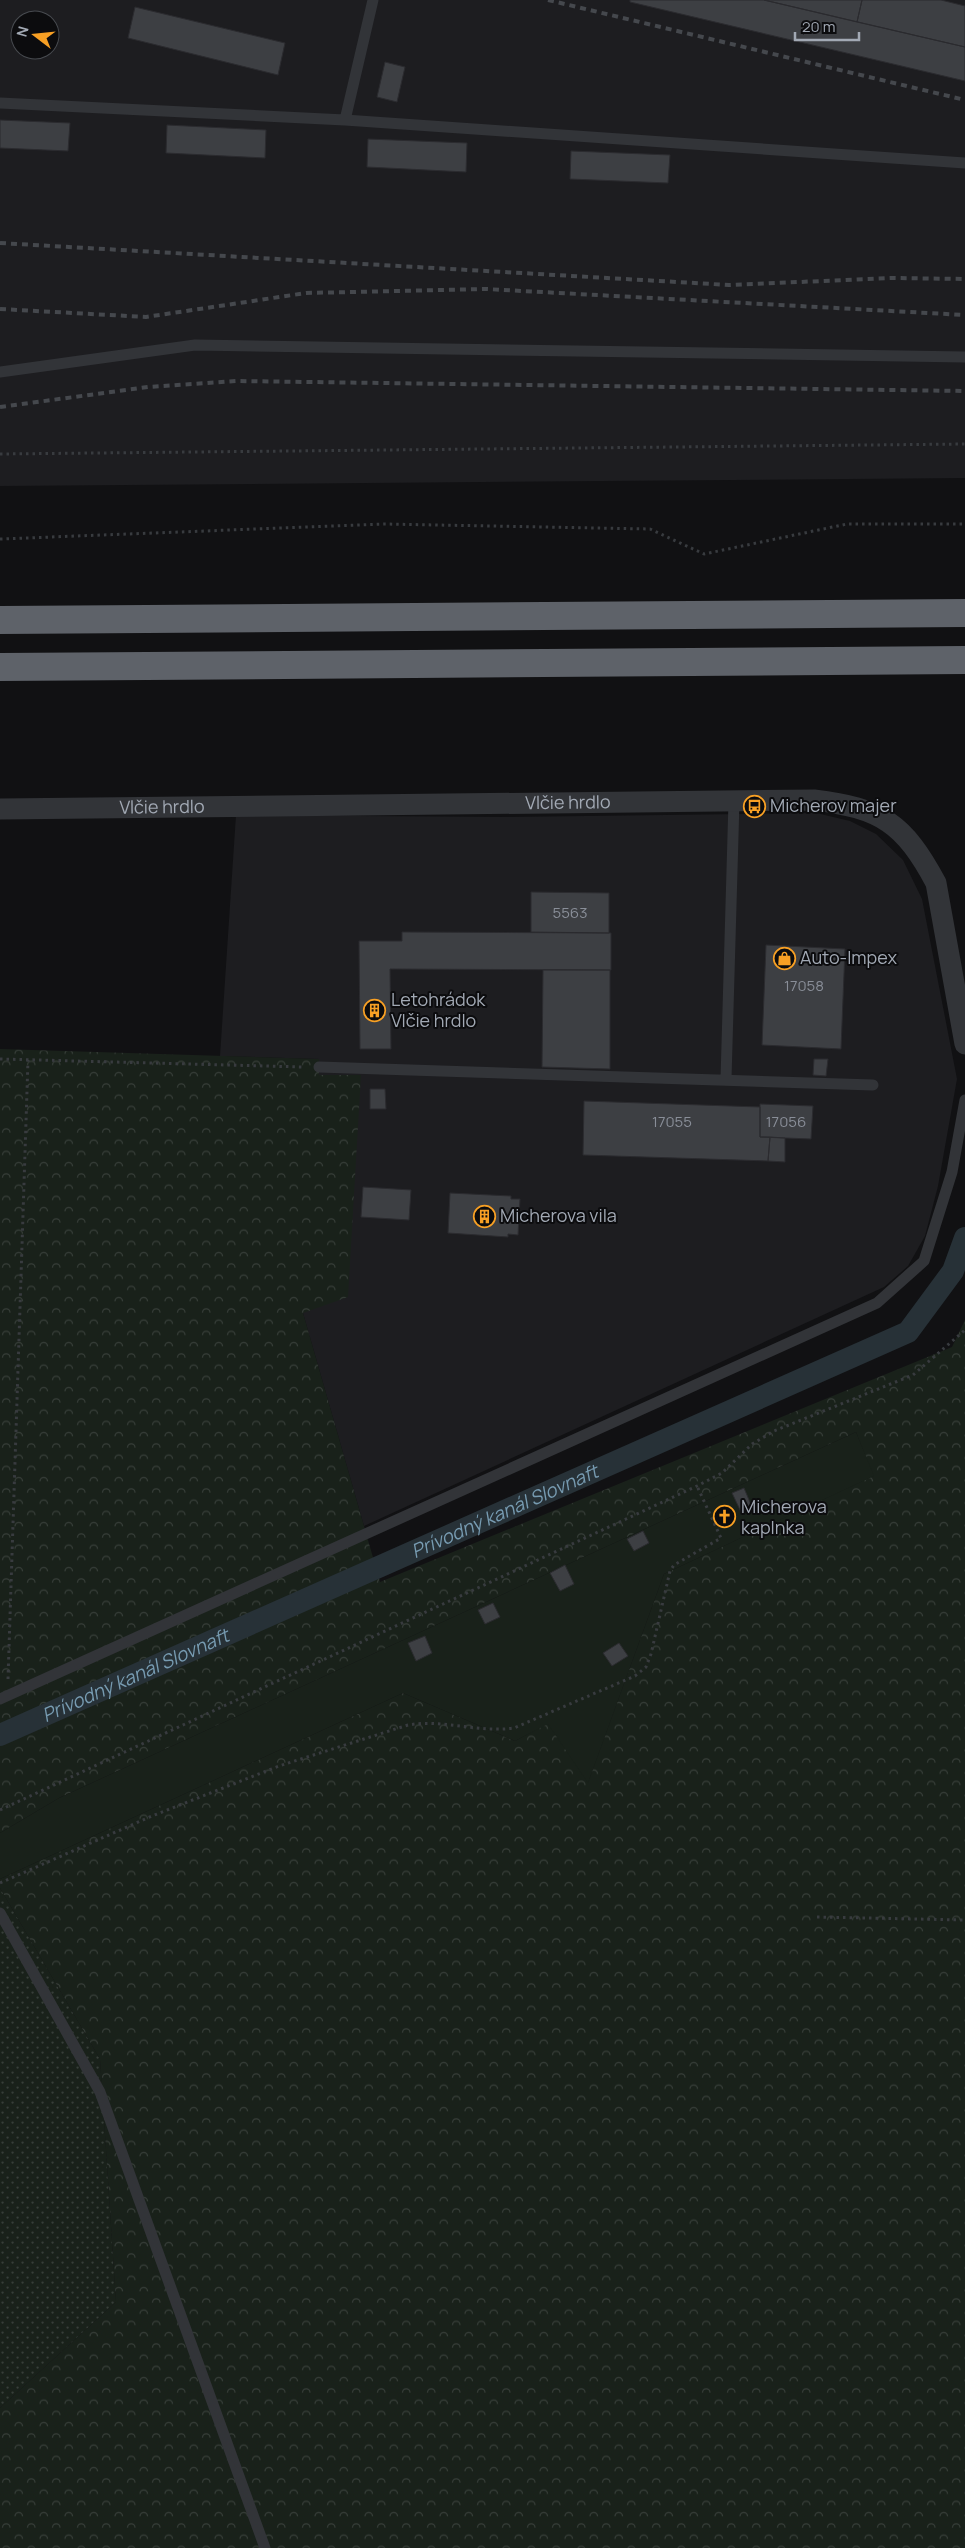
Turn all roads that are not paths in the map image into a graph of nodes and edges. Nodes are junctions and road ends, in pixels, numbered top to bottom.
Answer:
1 (373, 0) edge
2 (0, 103) edge
3 (345, 120) junction
4 (965, 163) edge
5 (965, 358) edge
6 (0, 372) edge
7 (965, 613) edge
8 (0, 620) edge
9 (965, 660) edge
10 (0, 668) edge
11 (734, 801) junction
12 (0, 809) edge
13 (965, 1044) edge
14 (319, 1067) road end
15 (726, 1080) junction
16 (873, 1085) dead end
17 (965, 1100) edge
18 (4, 1698) edge
19 (0, 1912) edge
20 (265, 2548) edge

1 - 3 lane
2 - 3 lane
3 - 4 lane
5 - 6 lane
7 - 8 highway
9 - 10 highway
11 - 12 street, Vlčie hrdlo
11 - 13 street, Vlčie hrdlo
11 - 15 lane
14 - 15 lane
15 - 16 lane
17 - 18 lane
19 - 20 lane

